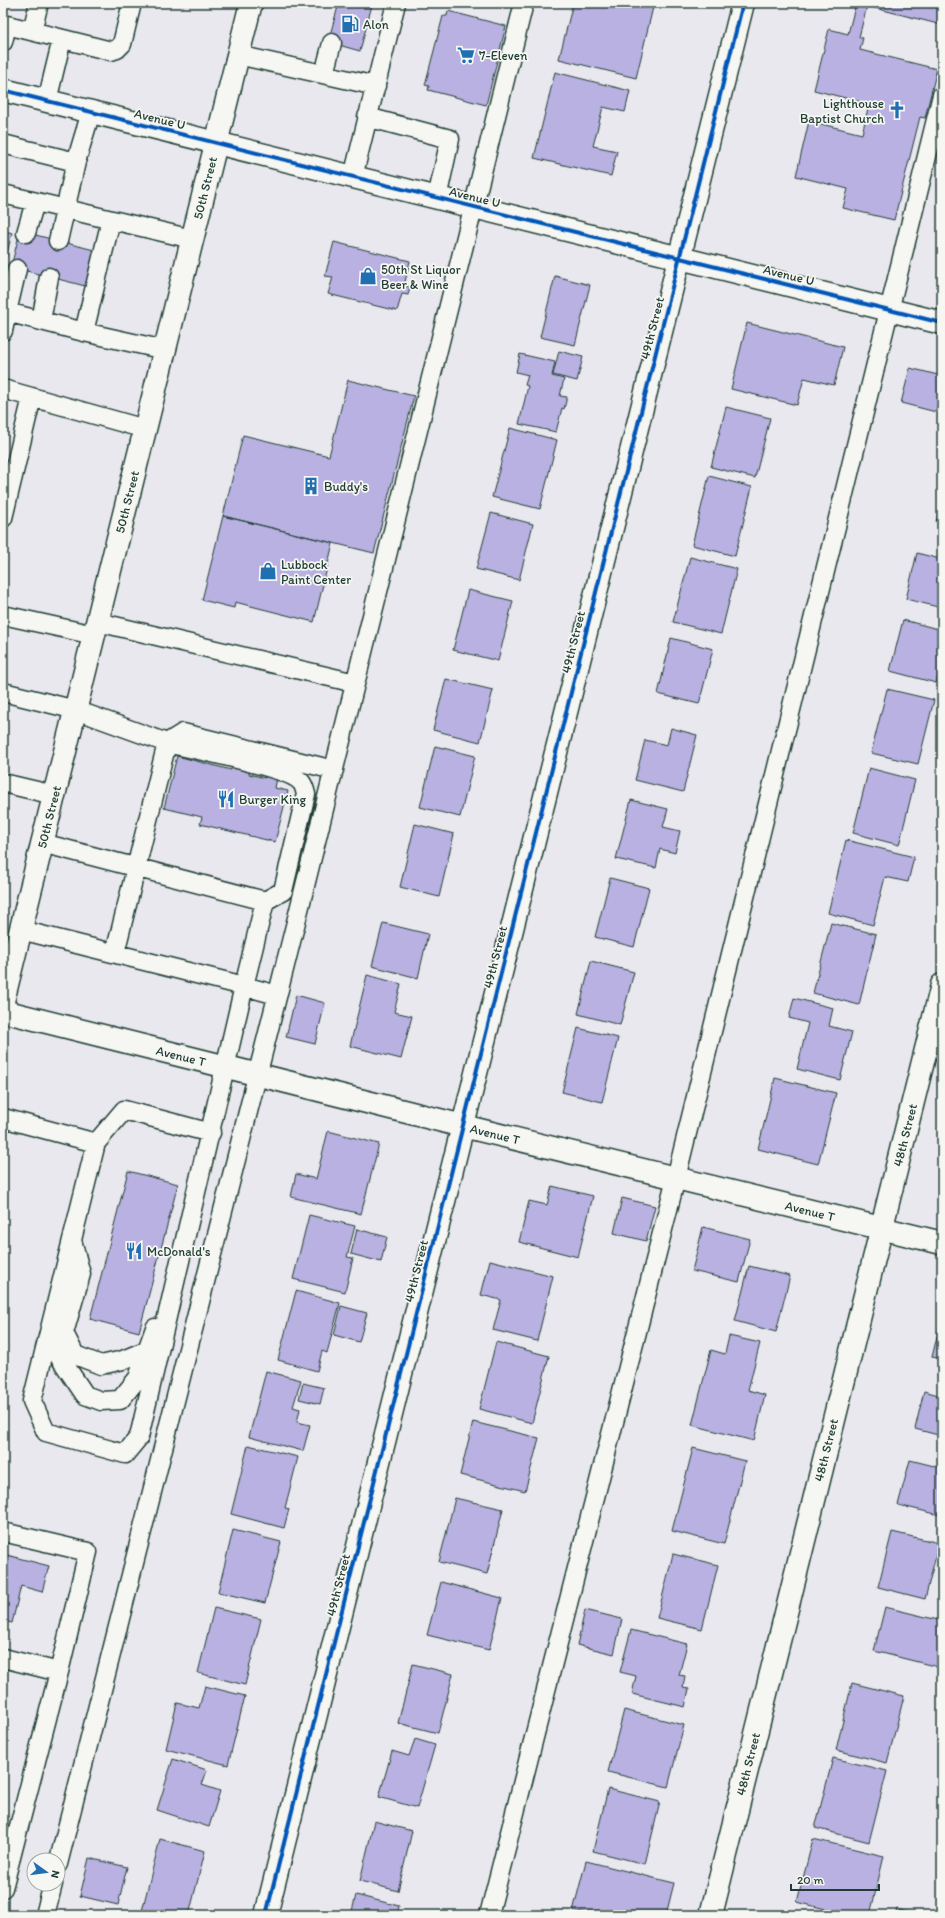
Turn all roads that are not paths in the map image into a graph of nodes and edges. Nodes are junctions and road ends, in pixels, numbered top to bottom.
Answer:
1 (39, 3) edge
2 (132, 3) edge
3 (251, 3) edge
4 (396, 3) edge
5 (524, 3) edge
6 (743, 3) edge
7 (4, 30) edge
8 (32, 31) junction
9 (62, 39) junction
10 (332, 43) dead end
11 (238, 55) junction
12 (324, 74) junction
13 (376, 86) junction
14 (3, 90) edge
15 (942, 95) edge
16 (47, 101) junction
17 (91, 112) junction
18 (367, 117) junction
19 (217, 143) junction
20 (3, 144) edge
21 (76, 162) junction
22 (353, 177) junction
23 (3, 194) edge
24 (437, 198) junction
25 (35, 202) junction
26 (474, 207) junction
27 (65, 208) junction
28 (111, 220) junction
29 (26, 233) dead end
30 (192, 239) junction
31 (58, 241) dead end
32 (679, 258) junction
33 (17, 269) dead end
34 (49, 277) dead end
35 (889, 310) junction
36 (7, 312) junction
37 (41, 321) junction
38 (942, 323) edge
39 (3, 331) edge
40 (84, 332) junction
41 (165, 350) junction
42 (3, 389) edge
43 (32, 397) junction
44 (145, 429) junction
45 (9, 468) edge
46 (3, 518) edge
47 (3, 615) edge
48 (96, 629) junction
49 (355, 684) junction
50 (3, 692) edge
51 (76, 710) junction
52 (167, 743) junction
53 (334, 770) junction
54 (3, 783) edge
55 (54, 795) junction
56 (42, 843) junction
57 (136, 867) junction
58 (264, 901) junction
59 (299, 910) junction
60 (21, 930) junction
61 (115, 954) junction
62 (942, 985) edge
63 (244, 986) junction
64 (277, 995) junction
65 (3, 1002) edge
66 (3, 1011) edge
67 (226, 1067) junction
68 (258, 1074) junction
69 (3, 1118) edge
70 (463, 1126) junction
71 (211, 1133) junction
72 (96, 1143) junction
73 (676, 1178) junction
74 (198, 1186) junction
75 (882, 1228) junction
76 (72, 1237) junction
77 (942, 1243) edge
78 (64, 1333) junction
79 (147, 1350) junction
80 (3, 1532) edge
81 (3, 1658) edge
82 (59, 1672) junction
83 (8, 1849) edge
84 (61, 1852) edge
85 (3, 1888) edge
86 (51, 1892) edge
87 (45, 1915) edge
88 (266, 1915) edge
89 (489, 1915) edge
90 (711, 1915) edge

1 - 8 lane
2 - 9 lane
3 - 11 street, 50th Street
4 - 13 lane
5 - 26 lane
6 - 32 street, 49th Street
7 - 8 lane
8 - 9 lane
9 - 16 lane
10 - 12 lane
11 - 12 lane
11 - 19 street, 50th Street
12 - 13 lane
13 - 18 lane
14 - 16 street, Avenue U
15 - 35 lane
16 - 17 street, Avenue U
17 - 19 street, Avenue U
17 - 21 lane
18 - 22 lane
18 - 24 lane
19 - 22 street, Avenue U
19 - 30 street, 50th Street
20 - 21 lane
21 - 27 lane
22 - 24 street, Avenue U
23 - 25 lane
24 - 26 street, Avenue U
25 - 27 lane
25 - 29 lane
26 - 32 street, Avenue U
26 - 49 lane
27 - 28 lane
27 - 31 lane
28 - 30 lane
28 - 40 lane
30 - 41 street, 50th Street
32 - 35 street, Avenue U
32 - 70 street, 49th Street
33 - 36 lane
34 - 37 lane
35 - 38 street, Avenue U
35 - 73 lane
36 - 37 lane
36 - 39 lane
37 - 40 lane
40 - 41 lane
41 - 44 street, 50th Street
42 - 43 lane
43 - 44 lane
43 - 45 lane
44 - 48 street, 50th Street
45 - 46 lane
47 - 48 lane
48 - 49 lane
48 - 51 street, 50th Street
49 - 53 lane
50 - 51 lane
51 - 52 lane
51 - 55 street, 50th Street
52 - 53 lane
52 - 57 lane
52 - 58 lane
53 - 59 lane
54 - 55 lane
55 - 56 street, 50th Street
56 - 57 lane
56 - 60 street, 50th Street
57 - 58 lane
57 - 61 lane
58 - 59 lane
58 - 63 lane
59 - 64 lane
60 - 61 lane
60 - 65 street, 50th Street
61 - 63 lane
62 - 75 street, 48th Street
63 - 64 lane
63 - 67 lane
64 - 68 lane
66 - 67 street, Avenue T
67 - 68 street, Avenue T
67 - 71 lane
68 - 70 street, Avenue T
68 - 84 lane
69 - 72 lane
70 - 73 street, Avenue T
70 - 88 street, 49th Street
71 - 72 lane
71 - 74 lane
72 - 76 lane
73 - 75 street, Avenue T
73 - 89 lane
74 - 76 lane
74 - 79 lane
75 - 77 street, Avenue T
75 - 90 street, 48th Street
76 - 78 lane
78 - 79 lane
78 - 79 lane
80 - 82 lane
81 - 82 lane
82 - 83 lane
83 - 85 lane
86 - 87 lane

